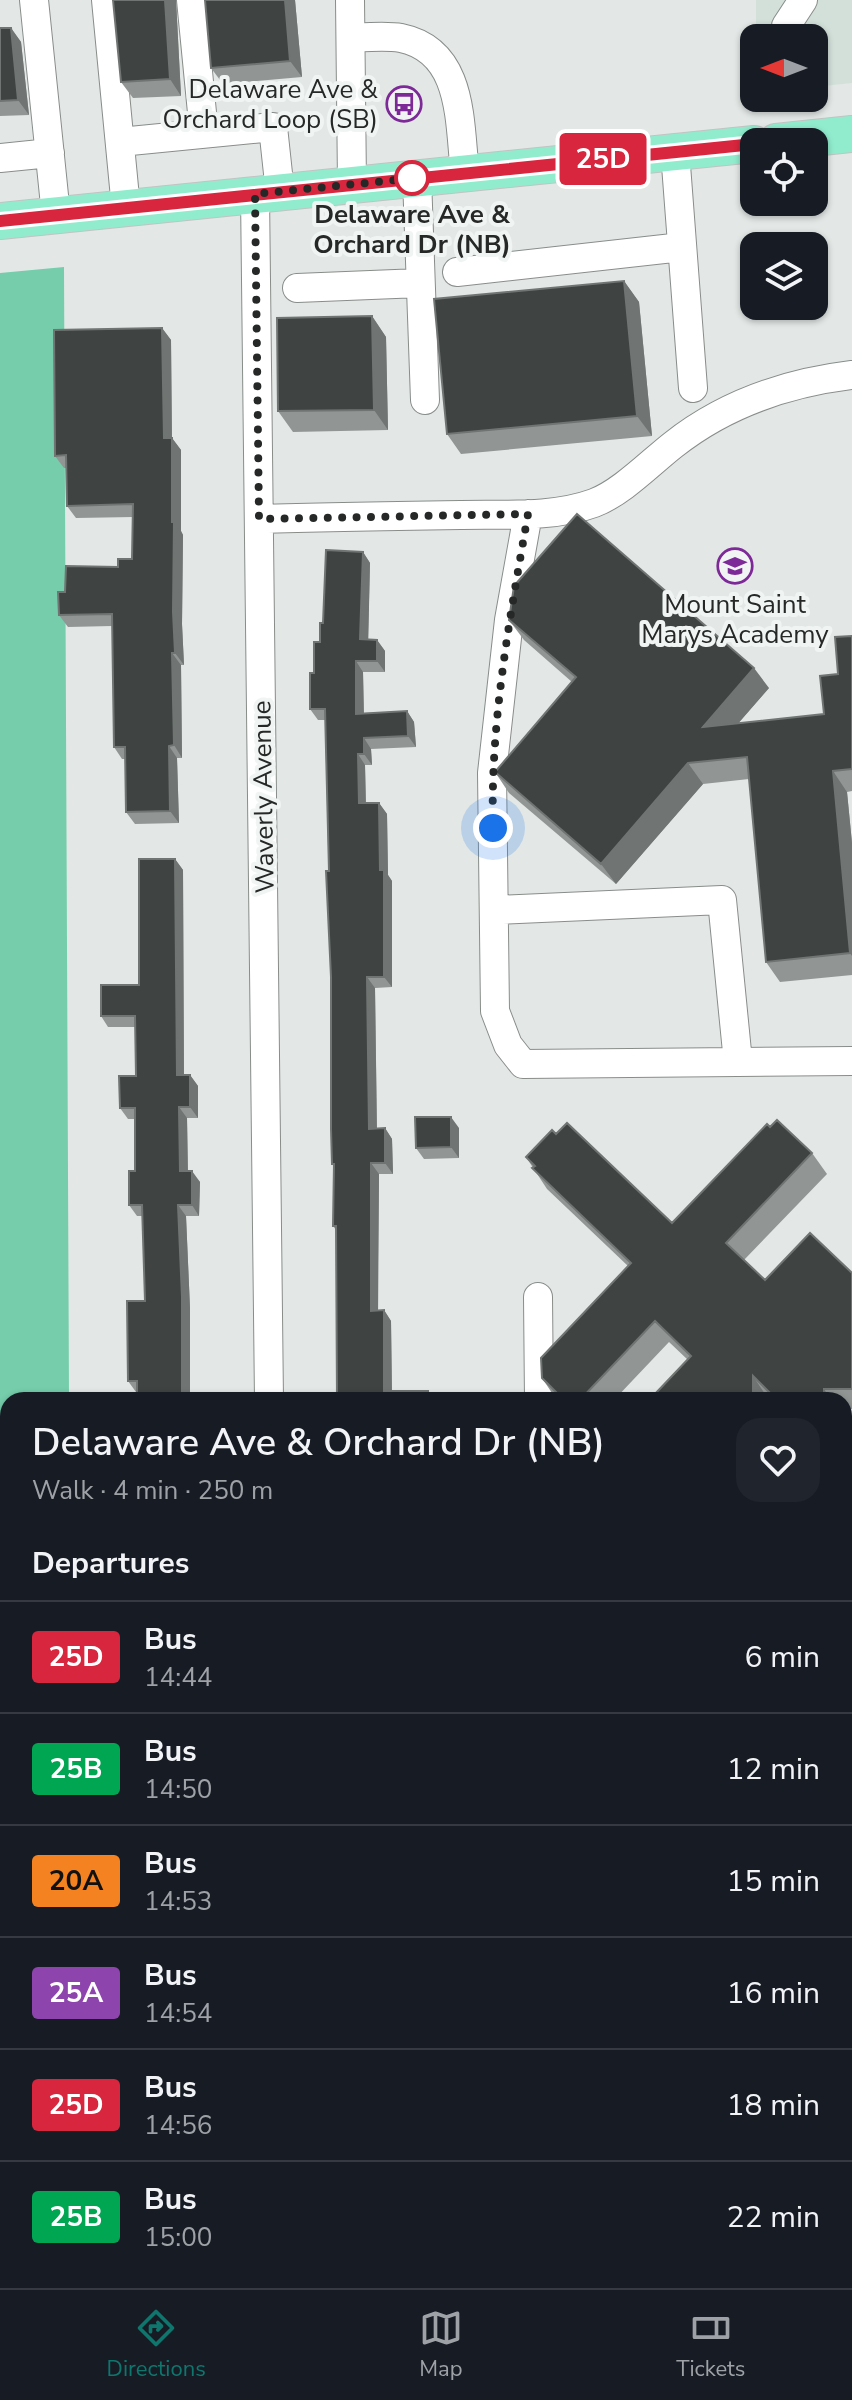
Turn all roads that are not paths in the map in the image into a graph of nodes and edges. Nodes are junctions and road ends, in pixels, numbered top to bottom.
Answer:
1 (34, 0) edge
2 (106, 0) edge
3 (191, 0) edge
4 (350, 0) edge
5 (803, 0) edge
6 (787, 24) edge
7 (351, 37) junction
8 (204, 133) junction
9 (852, 134) edge
10 (828, 137) edge
11 (120, 142) junction
12 (740, 145) edge
13 (675, 152) junction
14 (50, 153) junction
15 (0, 158) edge
16 (465, 173) junction
17 (417, 178) junction
18 (352, 184) junction
19 (268, 193) junction
20 (126, 208) junction
21 (56, 215) junction
22 (0, 221) edge
23 (682, 247) junction
24 (457, 272) dead end
25 (420, 283) junction
26 (297, 288) dead end
27 (852, 375) edge
28 (693, 388) dead end
29 (425, 400) dead end
30 (528, 514) junction
31 (259, 519) junction
32 (496, 910) junction
33 (852, 1061) edge
34 (738, 1062) junction
35 (538, 1297) dead end
36 (269, 1392) edge
37 (539, 1392) edge

1 - 14 street
2 - 11 street
3 - 8 street
4 - 7 street
5 - 6 street
7 - 16 street
7 - 18 street
8 - 11 street
8 - 19 street, Waverly Avenue
9 - 10 main road
11 - 20 street
12 - 13 main road
13 - 16 main road
13 - 23 street
14 - 15 street
14 - 21 street
16 - 17 main road
17 - 18 main road
17 - 25 street
18 - 19 main road
19 - 20 main road
19 - 31 street, Waverly Avenue
20 - 21 main road
21 - 22 main road
23 - 24 street
23 - 28 street
25 - 26 street
25 - 29 street
27 - 30 street
30 - 31 street
30 - 32 street
31 - 36 street, Waverly Avenue
32 - 34 street
32 - 34 street
33 - 34 street
35 - 37 street

